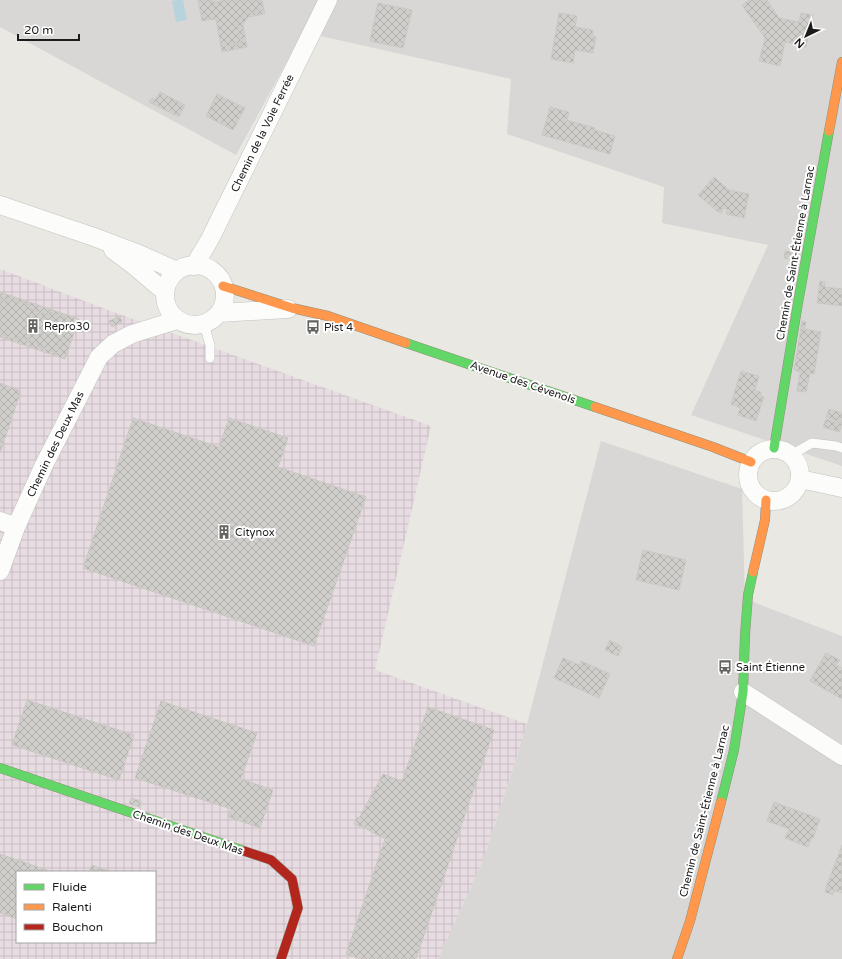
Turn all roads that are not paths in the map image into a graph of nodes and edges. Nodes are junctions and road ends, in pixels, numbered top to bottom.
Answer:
1 (328, 0) edge
2 (842, 62) edge
3 (0, 205) edge
4 (94, 237) junction
5 (194, 266) junction
6 (177, 271) junction
7 (223, 286) junction
8 (166, 299) junction
9 (292, 308) junction
10 (219, 313) junction
11 (177, 320) junction
12 (204, 324) junction
13 (132, 334) junction
14 (210, 358) dead end
15 (774, 448) junction
16 (842, 448) edge
17 (791, 455) junction
18 (751, 462) junction
19 (800, 479) junction
20 (842, 488) edge
21 (766, 500) junction
22 (8, 524) edge
23 (0, 571) edge
24 (742, 692) junction
25 (842, 756) edge
26 (0, 768) edge
27 (281, 959) edge
28 (677, 959) edge

1 - 5 street, Chemin de la Voie Ferrée
2 - 15 street, Chemin de Saint-Étienne à Larnac
3 - 4 street
4 - 6 street
4 - 8 street
5 - 6 street
5 - 7 street
6 - 8 street
7 - 9 street, Avenue des Cévenols
7 - 10 street
8 - 11 street
8 - 13 street, Chemin des Deux Mas
9 - 10 street, Avenue des Cévenols
9 - 18 street, Avenue des Cévenols
10 - 12 street
11 - 12 street
11 - 13 street, Chemin des Deux Mas
12 - 14 lane
13 - 22 street, Chemin des Deux Mas
15 - 17 street
15 - 18 street
16 - 17 lane
17 - 19 street
18 - 21 street
19 - 20 street
19 - 21 street
21 - 24 street, Chemin de Saint-Étienne à Larnac
22 - 23 street, Chemin des Deux Mas
24 - 25 street
24 - 28 street, Chemin de Saint-Étienne à Larnac
26 - 27 street, Chemin des Deux Mas

